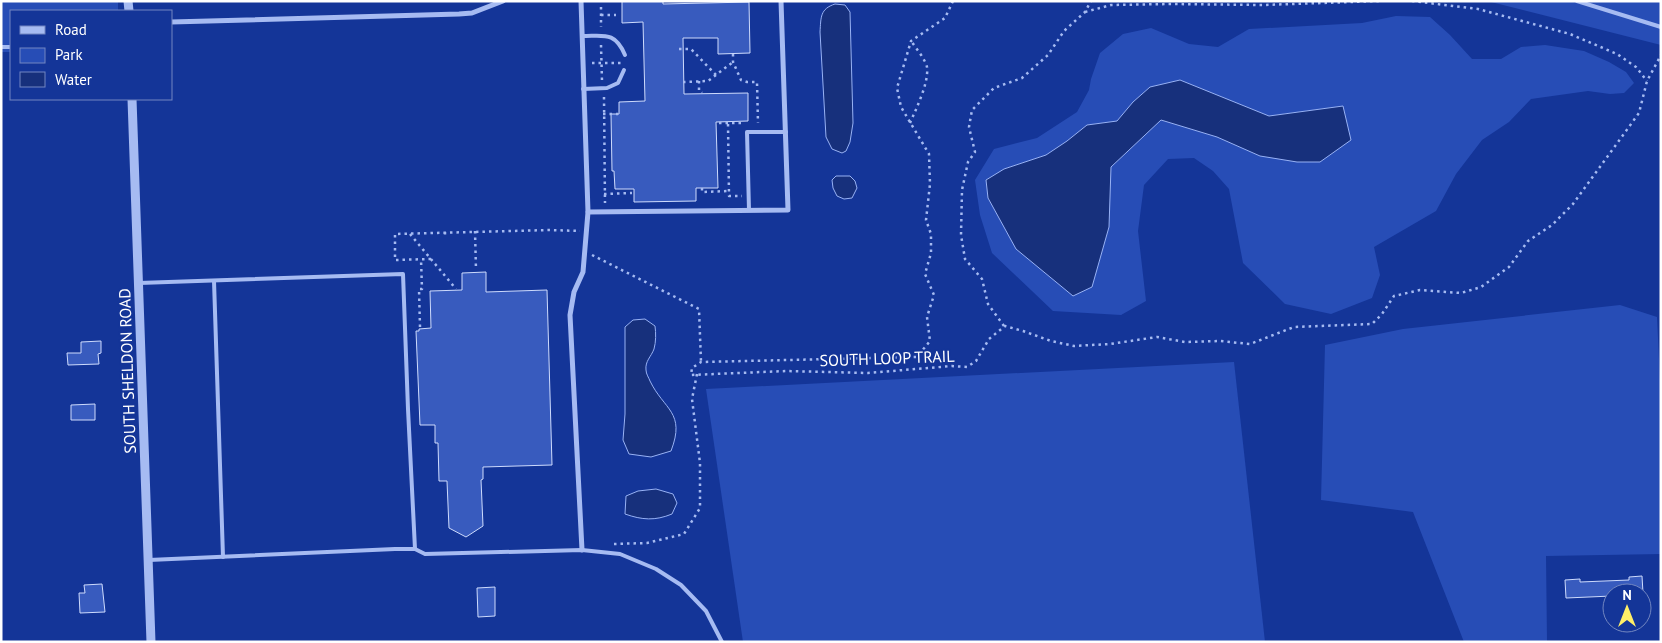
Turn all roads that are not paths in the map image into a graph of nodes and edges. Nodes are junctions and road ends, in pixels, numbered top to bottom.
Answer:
1 (503, 1) edge
2 (581, 1) edge
3 (781, 1) edge
4 (1577, 1) edge
5 (172, 22) edge
6 (1661, 27) edge
7 (582, 36) junction
8 (625, 55) dead end
9 (624, 70) dead end
10 (583, 89) junction
11 (132, 100) edge
12 (786, 132) junction
13 (748, 210) junction
14 (588, 212) junction
15 (214, 281) junction
16 (139, 283) junction
17 (415, 549) junction
18 (582, 550) junction
19 (223, 556) junction
20 (148, 560) junction
21 (151, 642) edge
22 (722, 642) edge

1 - 5 street
2 - 7 street
3 - 12 street
4 - 6 lane
7 - 8 lane
7 - 10 street
9 - 10 lane
10 - 14 street
11 - 16 street, SOUTH SHELDON ROAD
12 - 13 lane
12 - 13 street
13 - 14 street
14 - 18 street
15 - 16 lane
15 - 17 lane
15 - 19 lane
16 - 20 street, SOUTH SHELDON ROAD
17 - 18 lane
17 - 19 lane
18 - 22 lane
19 - 20 lane
20 - 21 street, SOUTH SHELDON ROAD

